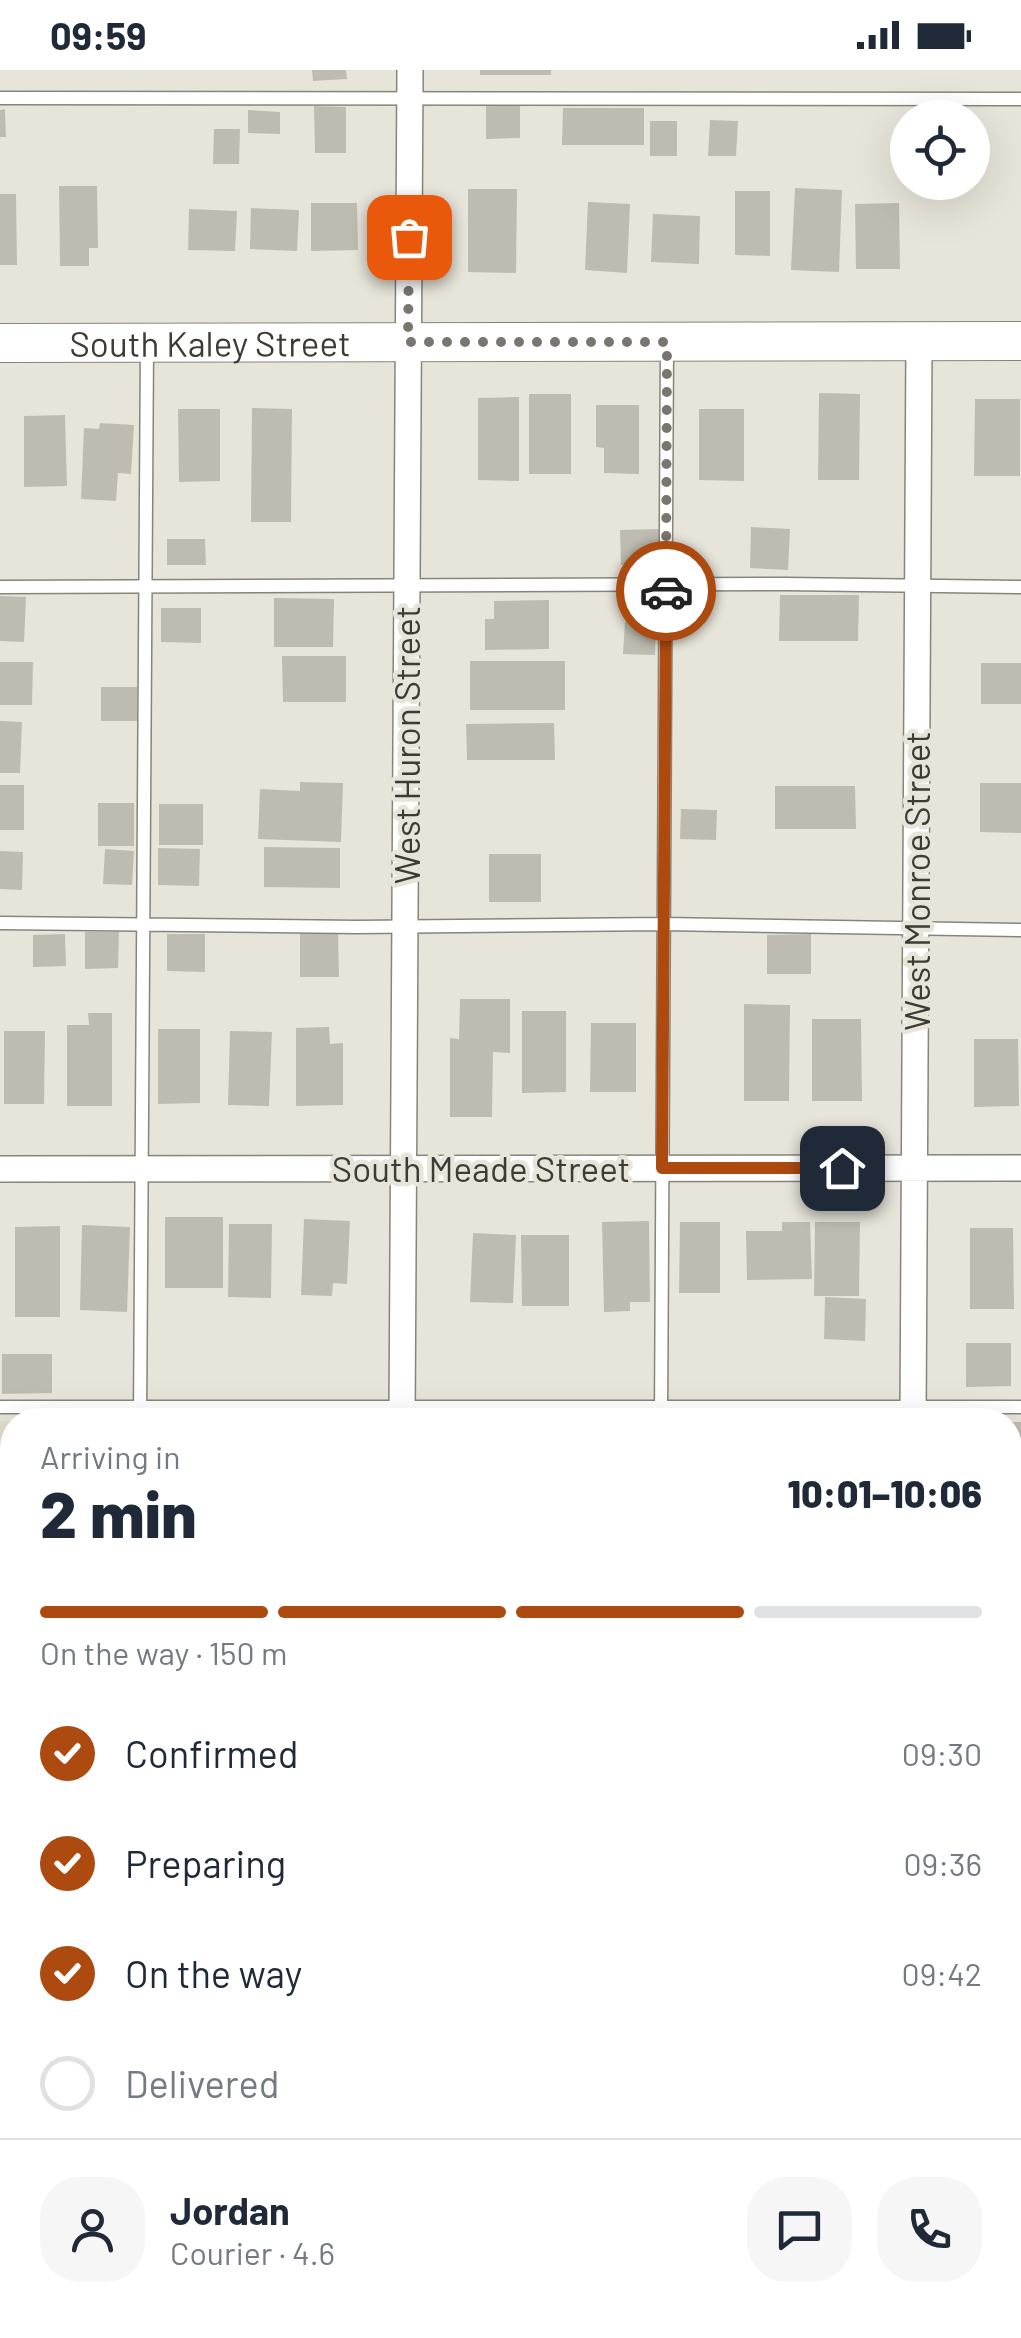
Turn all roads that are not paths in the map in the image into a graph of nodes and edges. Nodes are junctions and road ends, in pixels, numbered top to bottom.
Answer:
1 (410, 70) edge
2 (410, 97) junction
3 (0, 98) edge
4 (1021, 98) edge
5 (1021, 341) edge
6 (0, 342) edge
7 (148, 342) junction
8 (408, 342) junction
9 (667, 342) junction
10 (919, 342) junction
11 (147, 586) junction
12 (407, 586) junction
13 (666, 586) junction
14 (918, 586) junction
15 (0, 587) edge
16 (1021, 587) edge
17 (0, 923) edge
18 (664, 924) junction
19 (404, 925) junction
20 (141, 926) junction
21 (916, 929) junction
22 (1021, 930) edge
23 (0, 1168) edge
24 (140, 1168) junction
25 (403, 1168) junction
26 (662, 1168) junction
27 (914, 1168) junction
28 (1021, 1168) edge
29 (140, 1408) edge
30 (402, 1408) edge
31 (661, 1408) edge
32 (913, 1408) edge

1 - 2 street, West Huron Street
2 - 3 lane
2 - 4 lane
2 - 8 street, West Huron Street
5 - 10 street, South Kaley Street
6 - 7 street, South Kaley Street
7 - 8 street, South Kaley Street
7 - 11 lane
8 - 9 street, South Kaley Street
8 - 12 street, West Huron Street
9 - 10 street, South Kaley Street
9 - 13 lane
10 - 14 street, West Monroe Street
11 - 12 lane
11 - 15 lane
11 - 20 lane
12 - 13 lane
12 - 19 street, West Huron Street
13 - 14 lane
13 - 18 lane
14 - 16 lane
14 - 21 street, West Monroe Street
17 - 20 lane
18 - 19 lane
18 - 21 lane
18 - 26 lane
19 - 20 lane
19 - 25 street, West Huron Street
20 - 24 lane
21 - 22 lane
21 - 27 street, West Monroe Street
23 - 24 street, South Meade Street
24 - 25 street, South Meade Street
24 - 29 lane
25 - 26 street, South Meade Street
25 - 30 street, West Huron Street
26 - 27 street, South Meade Street
26 - 31 lane
27 - 28 street, South Meade Street
27 - 32 street, West Monroe Street

